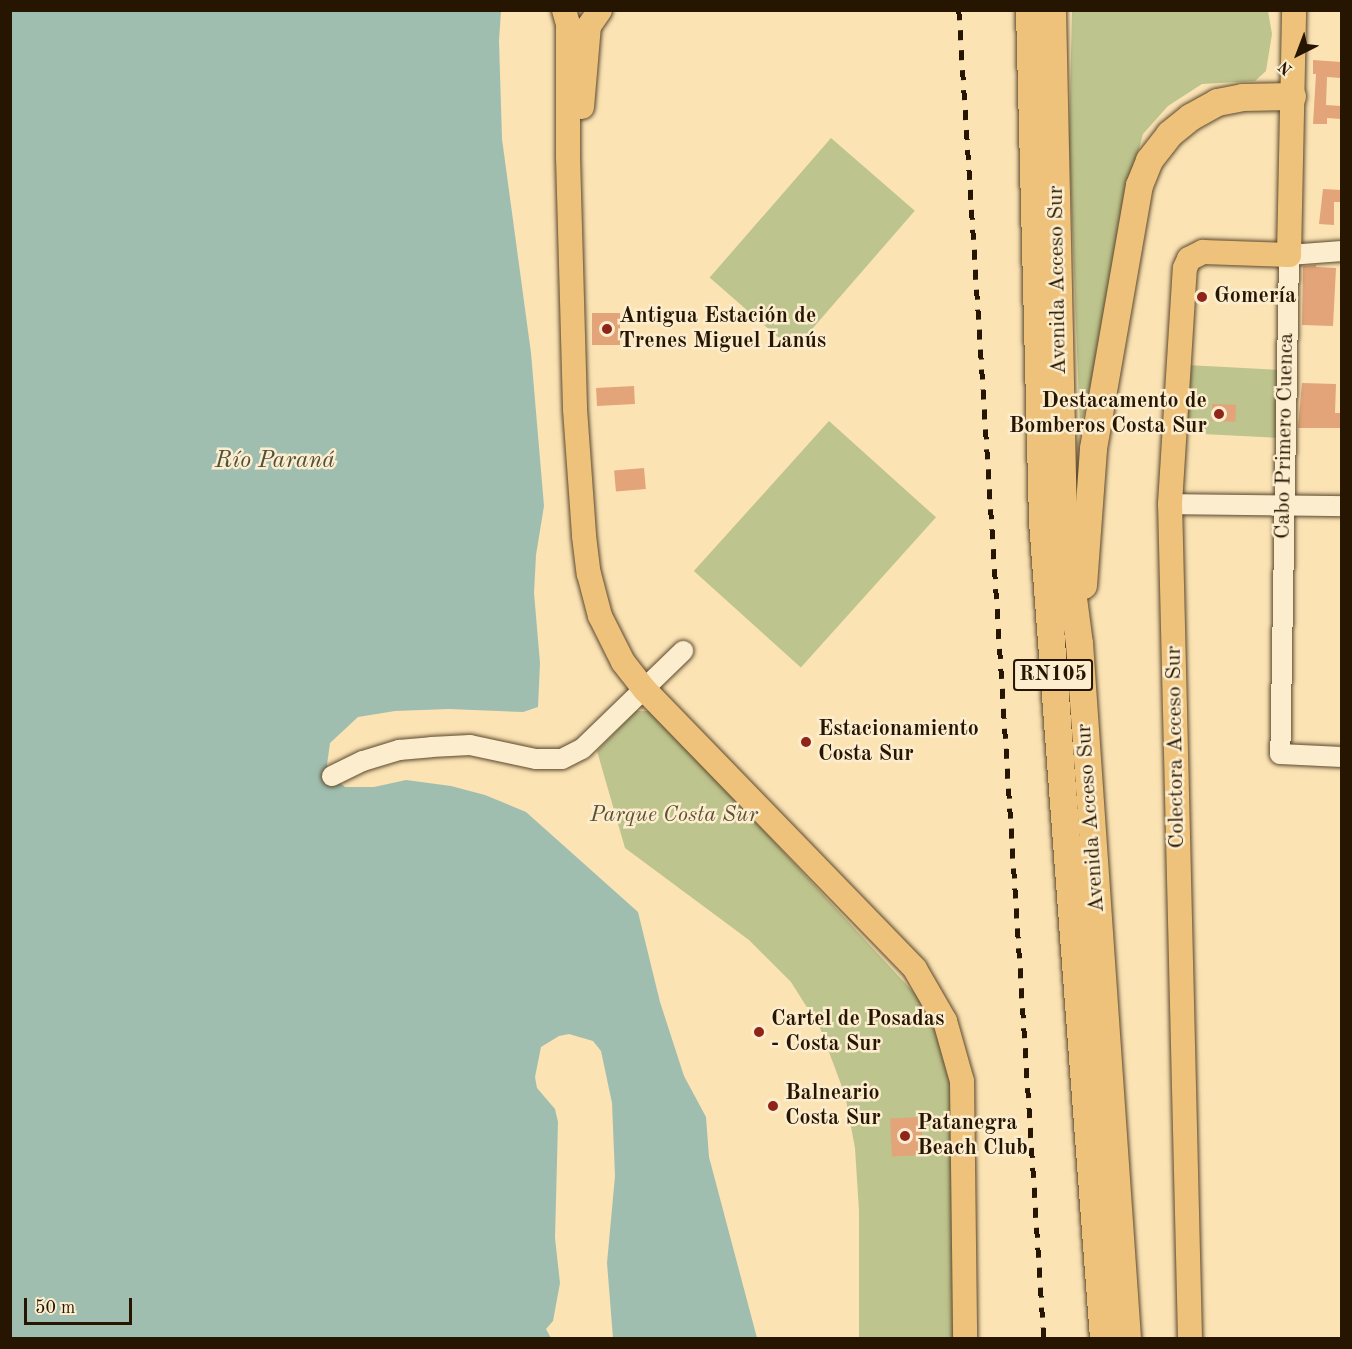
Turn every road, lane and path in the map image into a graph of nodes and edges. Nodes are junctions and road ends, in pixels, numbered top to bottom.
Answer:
1 (564, 10) edge
2 (600, 10) edge
3 (1029, 10) edge
4 (1052, 10) edge
5 (1294, 10) edge
6 (1292, 96) junction
7 (572, 199) junction
8 (1341, 251) edge
9 (1289, 255) junction
10 (1170, 504) junction
11 (1284, 506) junction
12 (1341, 506) edge
13 (1079, 643) junction
14 (683, 651) dead end
15 (645, 690) junction
16 (1341, 757) edge
17 (332, 776) dead end
18 (964, 1338) edge
19 (1102, 1338) edge
20 (1126, 1338) edge
21 (1190, 1338) edge

1 - 7 main road
2 - 7 main road
3 - 19 highway, Avenida Acceso Sur / RN105
4 - 13 highway, Avenida Acceso Sur / RN105
5 - 6 main road, Cabo Primero Cuenca
6 - 9 main road, Cabo Primero Cuenca
6 - 13 highway
7 - 15 main road
8 - 9 street
9 - 10 main road, Colectora Acceso Sur
9 - 11 street, Cabo Primero Cuenca
10 - 11 street
10 - 21 main road, Colectora Acceso Sur
11 - 12 street
11 - 16 street, Cabo Primero Cuenca
13 - 20 highway, Avenida Acceso Sur / RN105
14 - 15 street
15 - 17 street
15 - 18 main road

